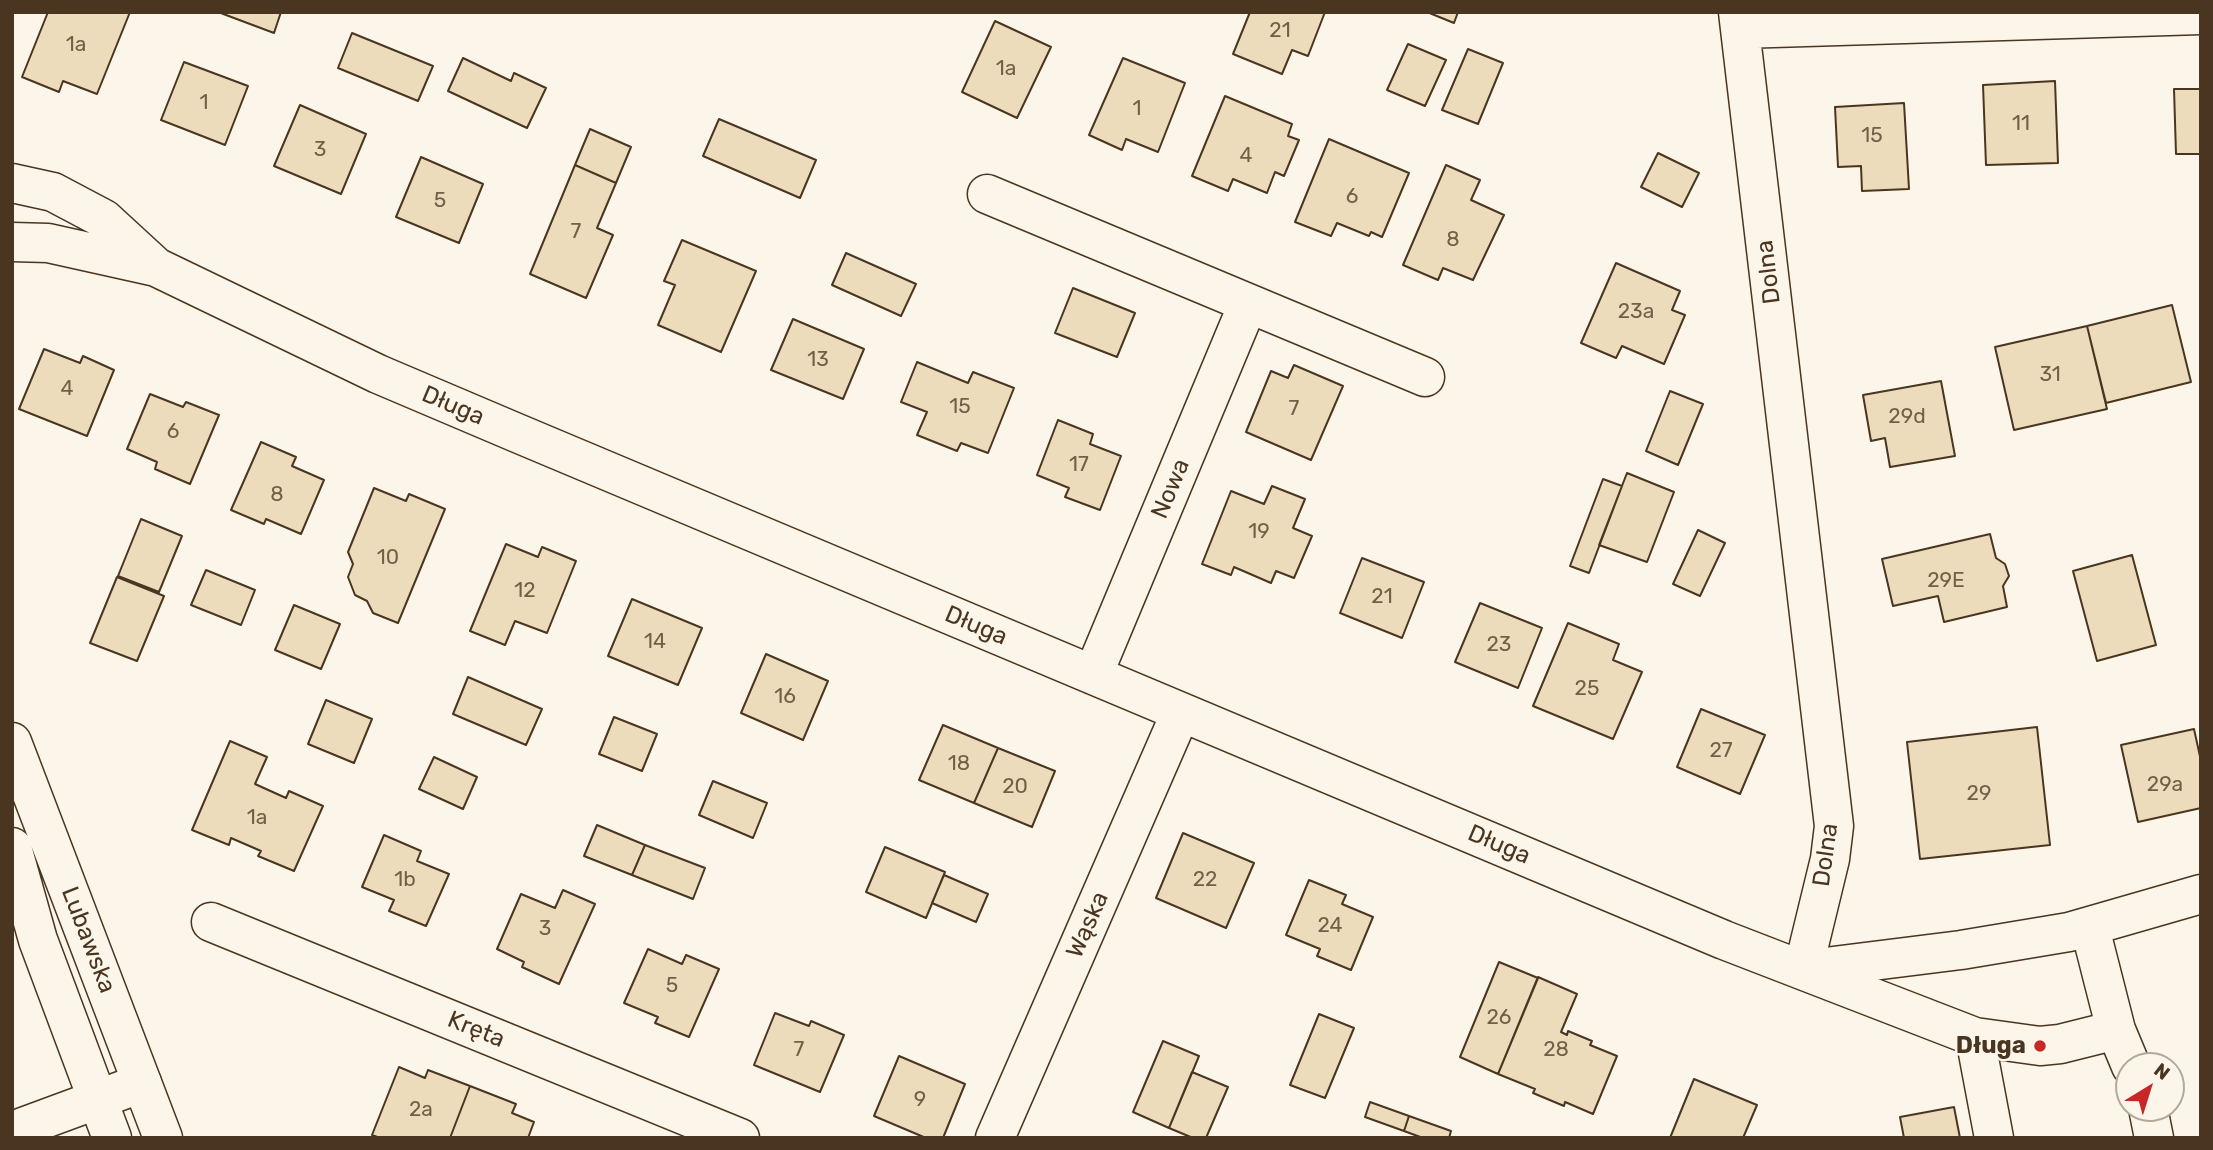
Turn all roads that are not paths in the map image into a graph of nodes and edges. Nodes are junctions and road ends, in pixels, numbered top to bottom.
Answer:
1 (2201, 15) edge
2 (1739, 21) edge
3 (12, 183) edge
4 (986, 194) dead end
5 (12, 242) edge
6 (156, 267) junction
7 (1248, 304) junction
8 (1425, 377) dead end
9 (1093, 675) junction
10 (1181, 712) junction
11 (12, 742) edge
12 (12, 847) edge
13 (2201, 894) edge
14 (211, 922) dead end
15 (2090, 928) junction
16 (1803, 970) junction
17 (2116, 1030) junction
18 (1975, 1037) junction
19 (2125, 1052) edge
20 (142, 1083) junction
21 (97, 1099) junction
22 (12, 1131) edge
23 (112, 1138) edge
24 (163, 1138) edge
25 (740, 1138) edge
26 (995, 1138) edge
27 (1994, 1138) edge

1 - 2 street, Dolna
2 - 16 street, Dolna
3 - 6 street, Długa
4 - 7 street
5 - 6 street, Długa
6 - 9 street, Długa
7 - 8 street
7 - 9 street, Nowa
9 - 10 street, Długa
10 - 16 street, Długa
10 - 26 street, Wąska
11 - 20 street, Lubawska
12 - 21 street, Lubawska
13 - 15 street, Długa
14 - 25 street, Kręta
15 - 16 street, Długa
15 - 17 street
16 - 18 street, Długa
17 - 18 street, Długa
17 - 19 street
18 - 27 street
20 - 21 street
20 - 24 street, Lubawska
21 - 22 street
21 - 23 street, Lubawska

